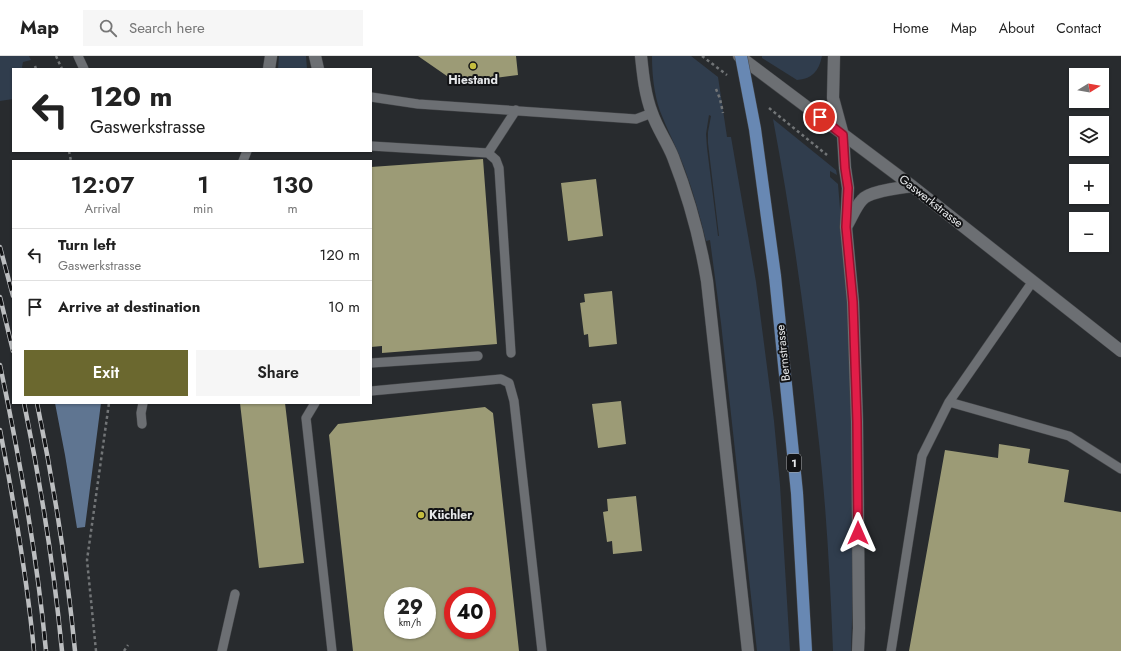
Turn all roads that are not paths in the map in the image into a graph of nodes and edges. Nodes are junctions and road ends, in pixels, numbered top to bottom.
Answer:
1 (78, 56) edge
2 (271, 56) edge
3 (315, 56) edge
4 (641, 56) edge
5 (740, 56) edge
6 (834, 56) edge
7 (84, 68) edge
8 (269, 68) edge
9 (318, 68) edge
10 (372, 97) edge
11 (516, 110) junction
12 (652, 113) junction
13 (843, 135) junction
14 (372, 146) edge
15 (488, 153) junction
16 (912, 186) junction
17 (846, 227) junction
18 (1033, 281) junction
19 (1121, 351) edge
20 (511, 354) dead end
21 (478, 356) dead end
22 (372, 363) edge
23 (372, 391) edge
24 (950, 402) junction
25 (143, 404) edge
26 (314, 404) edge
27 (142, 424) dead end
28 (1121, 469) edge
29 (235, 594) dead end
30 (222, 651) edge
31 (332, 651) edge
32 (542, 651) edge
33 (748, 651) edge
34 (806, 651) edge
35 (858, 651) edge
36 (891, 651) edge

1 - 7 lane
2 - 8 street
3 - 9 street
4 - 12 street
5 - 13 street, Gaswerkstrasse
5 - 34 main road, Bernstrasse / 1, bridge
6 - 13 street
10 - 11 lane
11 - 12 lane
11 - 15 lane
12 - 33 street
13 - 16 street, Gaswerkstrasse
13 - 17 street
14 - 15 lane
15 - 20 lane
16 - 17 street
16 - 18 street, Gaswerkstrasse
17 - 35 street
18 - 19 street, Gaswerkstrasse
18 - 24 lane
21 - 22 lane
23 - 32 lane
24 - 28 lane
24 - 36 lane
25 - 27 lane
26 - 31 lane
29 - 30 lane

